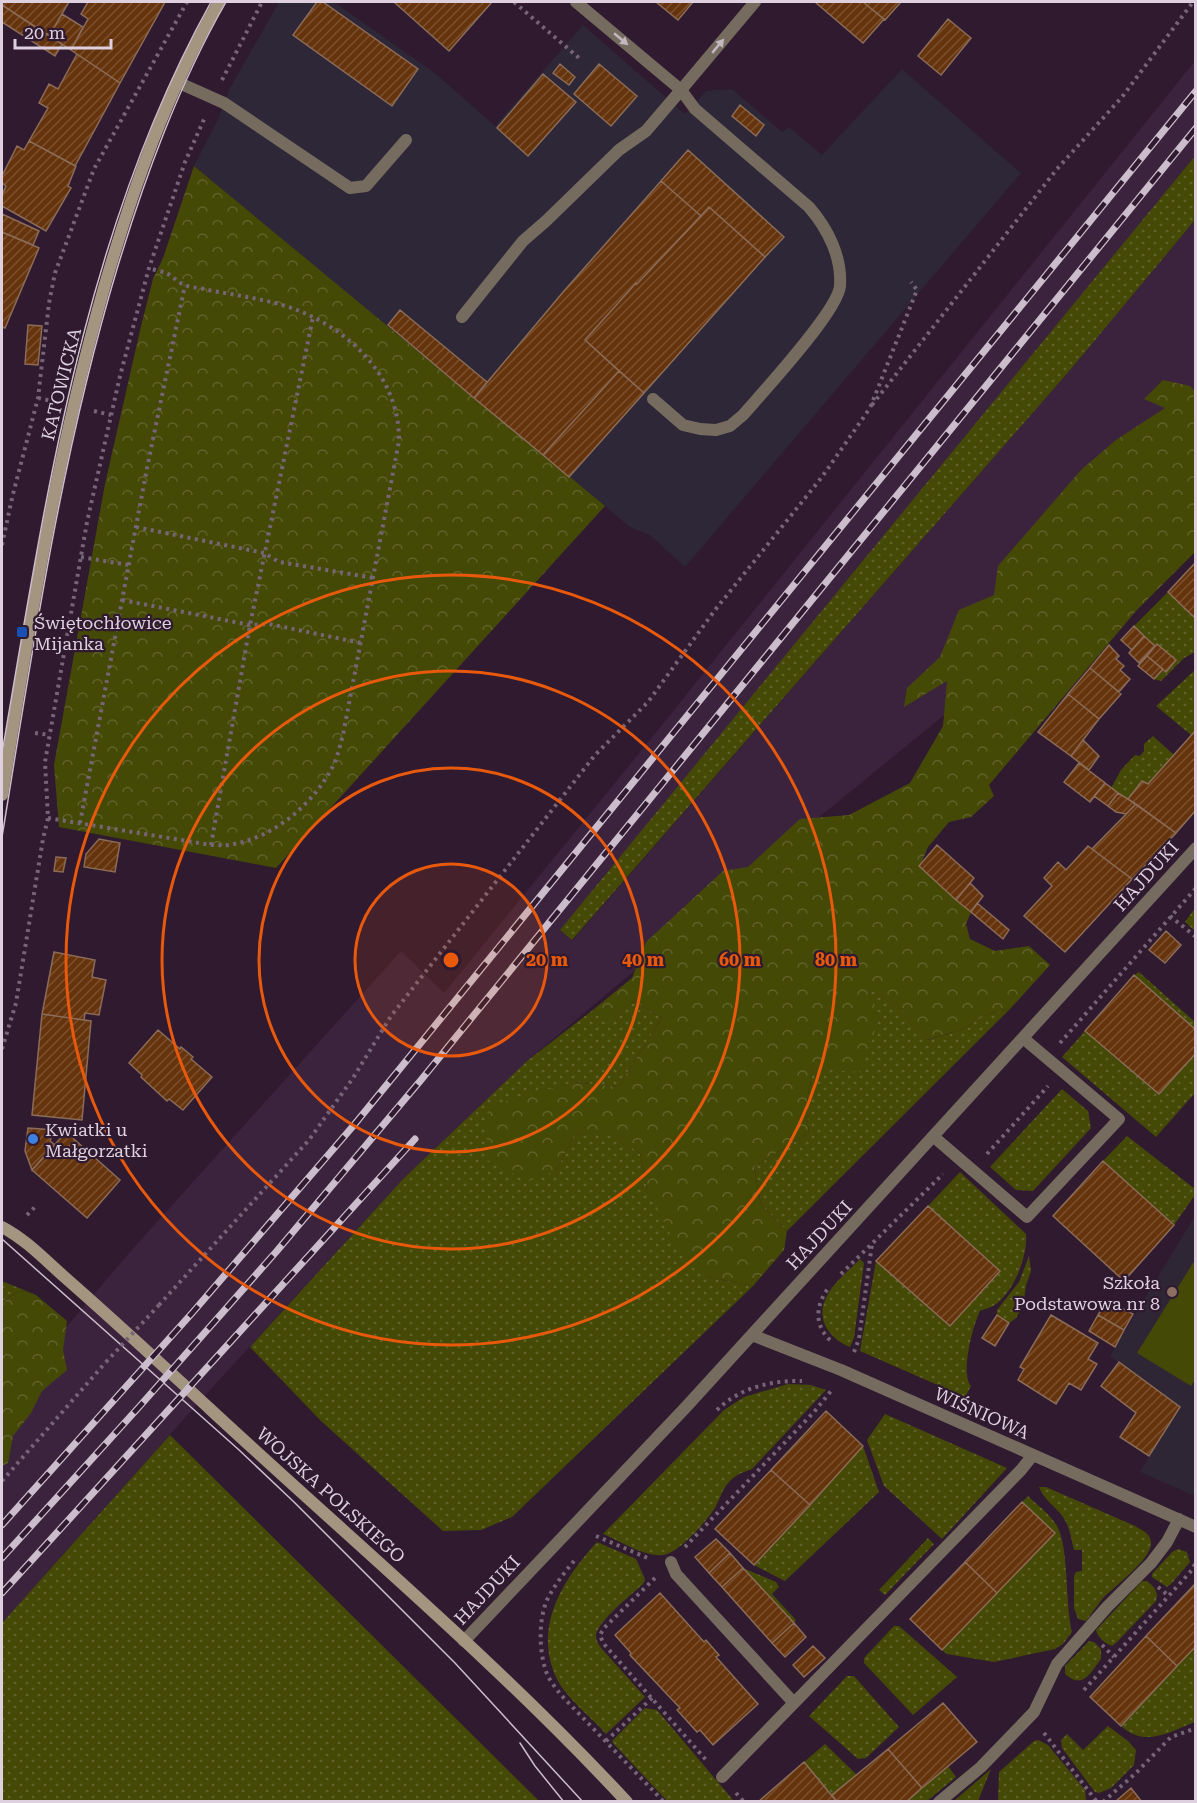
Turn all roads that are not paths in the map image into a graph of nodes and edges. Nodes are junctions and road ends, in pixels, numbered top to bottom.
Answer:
1 (219, 2) edge
2 (576, 2) edge
3 (755, 2) edge
4 (177, 82) junction
5 (681, 90) junction
6 (406, 140) dead end
7 (462, 317) dead end
8 (653, 399) dead end
9 (2, 795) edge
10 (1196, 848) edge
11 (1023, 1038) junction
12 (934, 1137) junction
13 (2, 1227) edge
14 (752, 1335) junction
15 (1033, 1455) junction
16 (1179, 1520) junction
17 (1196, 1527) edge
18 (671, 1562) dead end
19 (464, 1641) junction
20 (794, 1703) junction
21 (722, 1778) dead end
22 (627, 1802) edge
23 (939, 1802) edge

1 - 4 street, KATOWICKA
2 -> 5 street
5 -> 3 street
4 - 6 street
4 - 9 street, KATOWICKA
5 - 7 street
5 - 8 street
10 - 11 street, HAJDUKI
11 - 12 street, HAJDUKI
11 - 12 street
12 - 14 street, HAJDUKI
13 - 19 street, WOJSKA POLSKIEGO
14 - 15 street, WIŚNIOWA
14 - 19 street, HAJDUKI
15 - 16 street, WIŚNIOWA
15 - 20 street
16 - 17 street, WIŚNIOWA
16 - 23 street
18 - 20 street
19 - 22 street, WOJSKA POLSKIEGO
20 - 21 street

